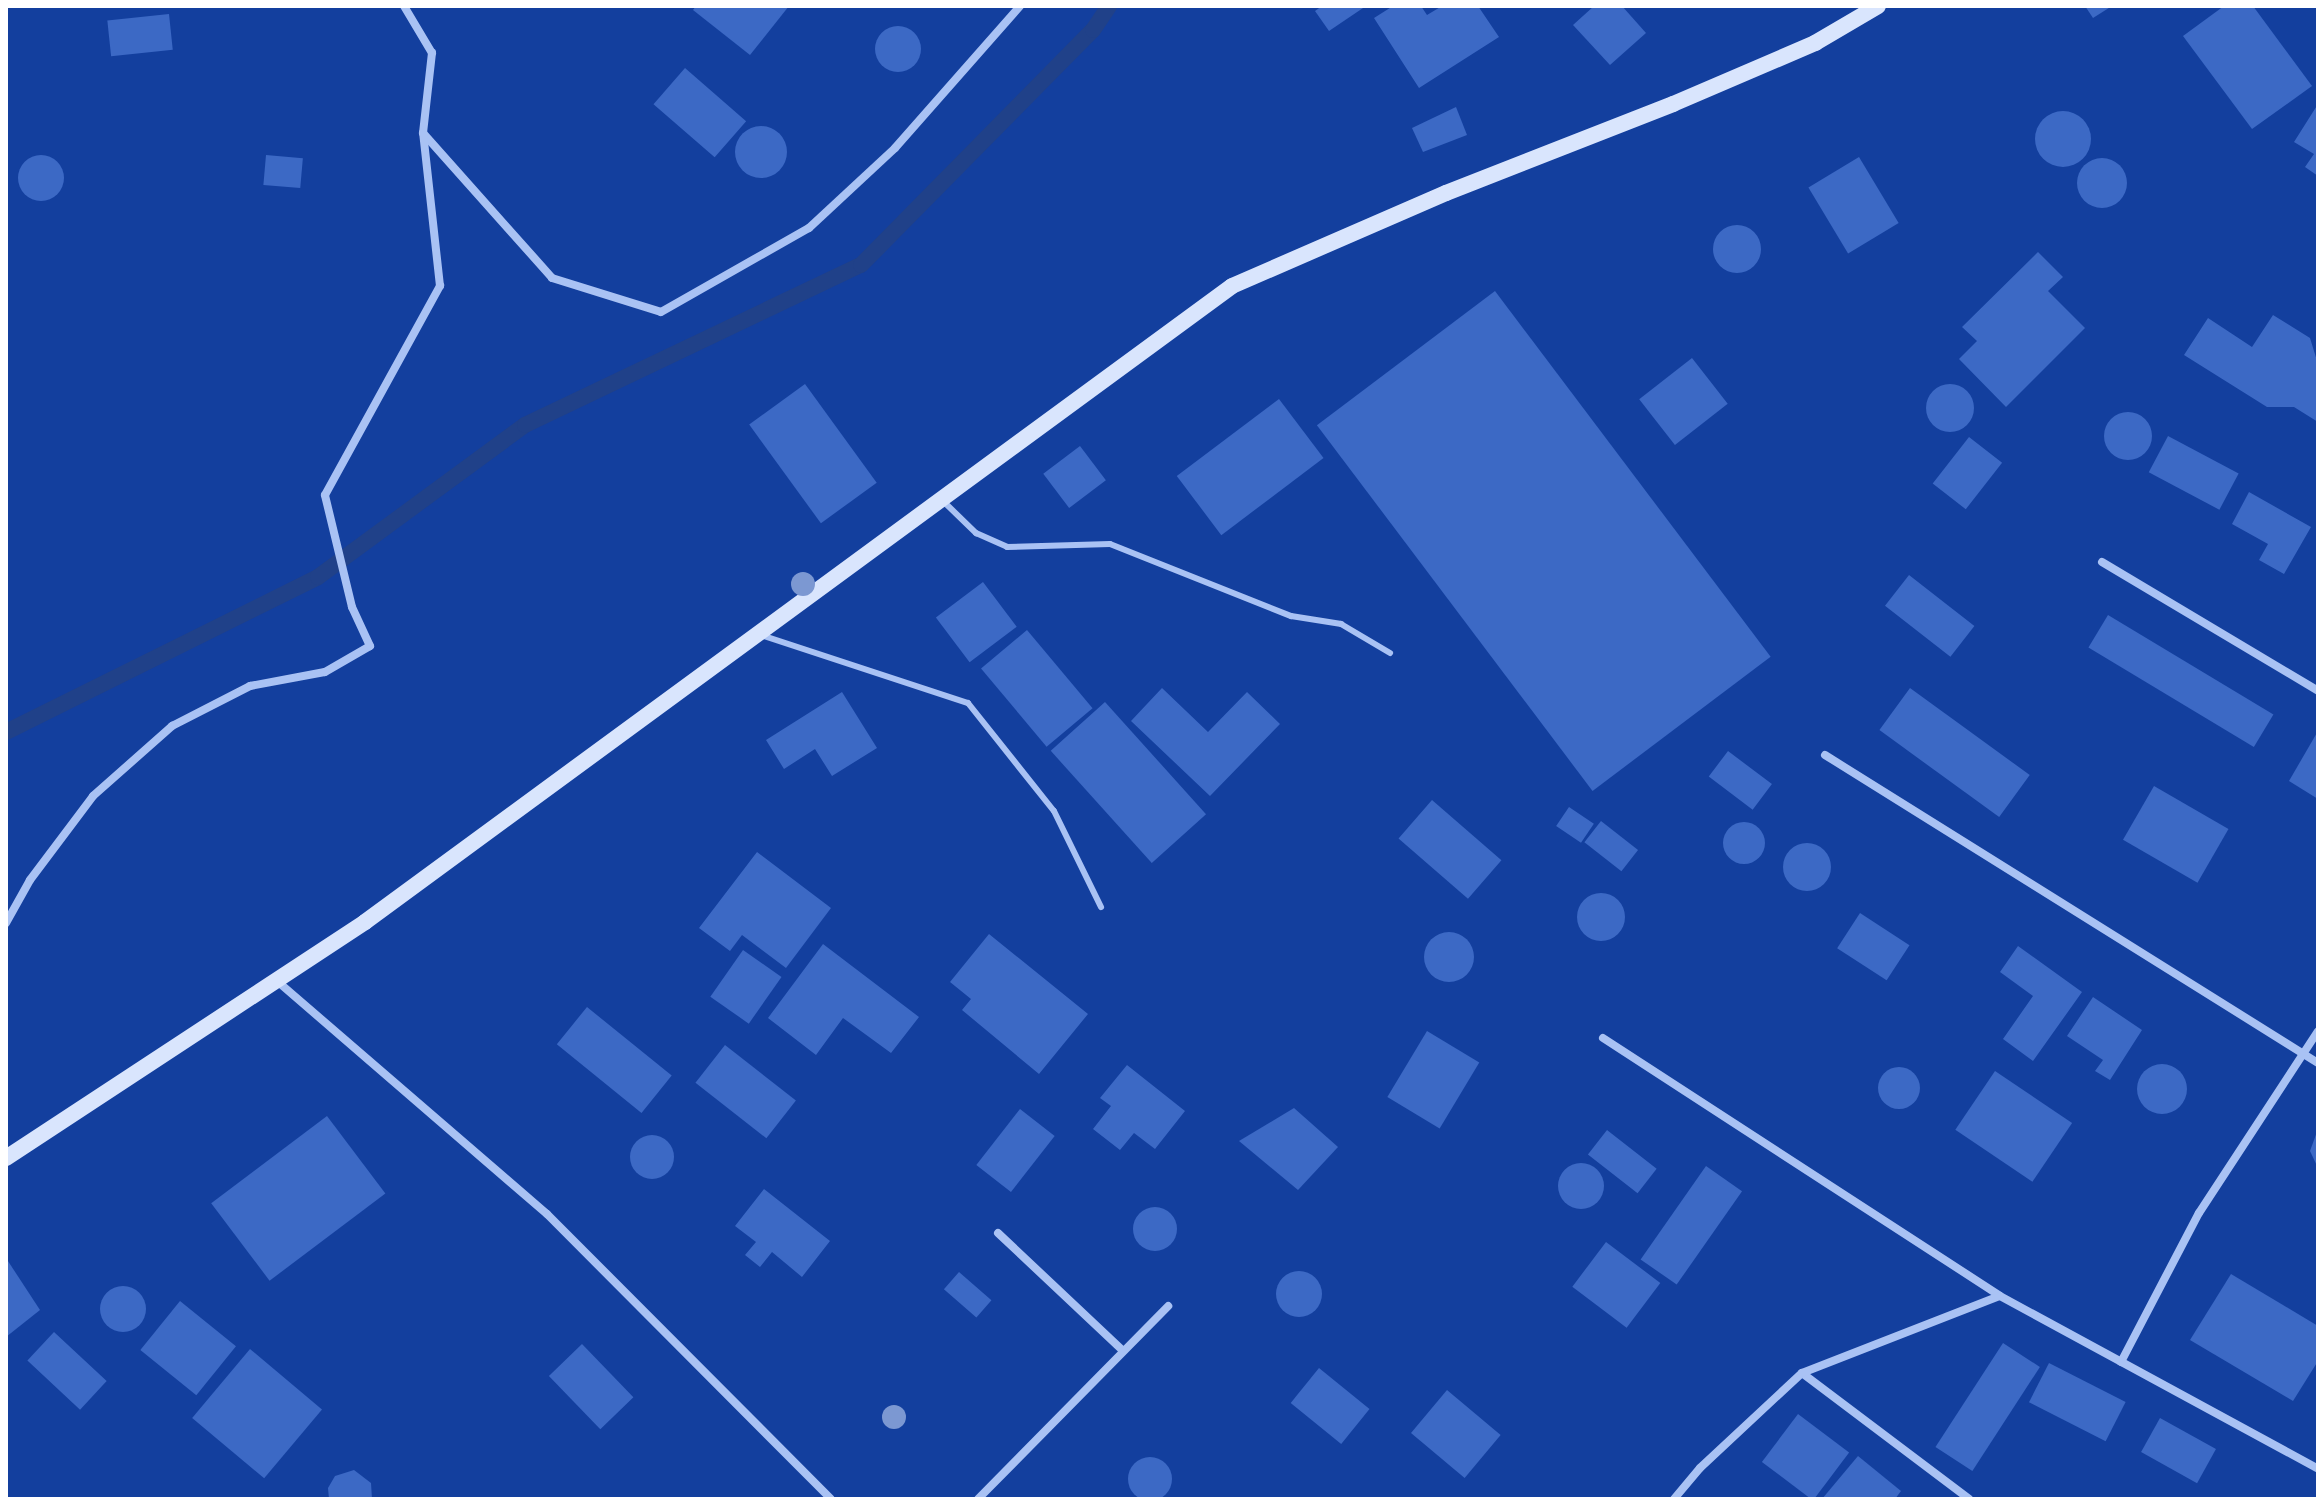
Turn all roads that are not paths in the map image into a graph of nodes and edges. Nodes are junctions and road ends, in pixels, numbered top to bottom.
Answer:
1 (404, 6) edge
2 (1020, 6) edge
3 (1878, 6) edge
4 (423, 133) junction
5 (941, 499) junction
6 (2102, 562) dead end
7 (758, 633) junction
8 (1390, 653) dead end
9 (2318, 691) edge
10 (1825, 755) dead end
11 (1101, 907) dead end
12 (6, 923) edge
13 (277, 981) junction
14 (2318, 1031) edge
15 (1603, 1038) dead end
16 (2305, 1055) junction
17 (2318, 1063) edge
18 (6, 1158) edge
19 (998, 1233) dead end
20 (2000, 1296) junction
21 (1168, 1306) dead end
22 (1121, 1349) junction
23 (2121, 1362) junction
24 (1802, 1373) junction
25 (2318, 1469) edge
26 (831, 1499) edge
27 (978, 1499) edge
28 (1674, 1499) edge
29 (1969, 1499) edge

1 - 4 street
2 - 4 street
3 - 5 street
4 - 12 street
5 - 7 street
5 - 8 lane
6 - 9 street
7 - 11 lane
7 - 13 street
10 - 16 street
13 - 18 street
13 - 26 street
14 - 16 street
15 - 20 street
16 - 17 street
16 - 23 street
19 - 22 street
20 - 23 street
20 - 24 street
21 - 22 street
22 - 27 street
23 - 25 street
24 - 28 street
24 - 29 street

